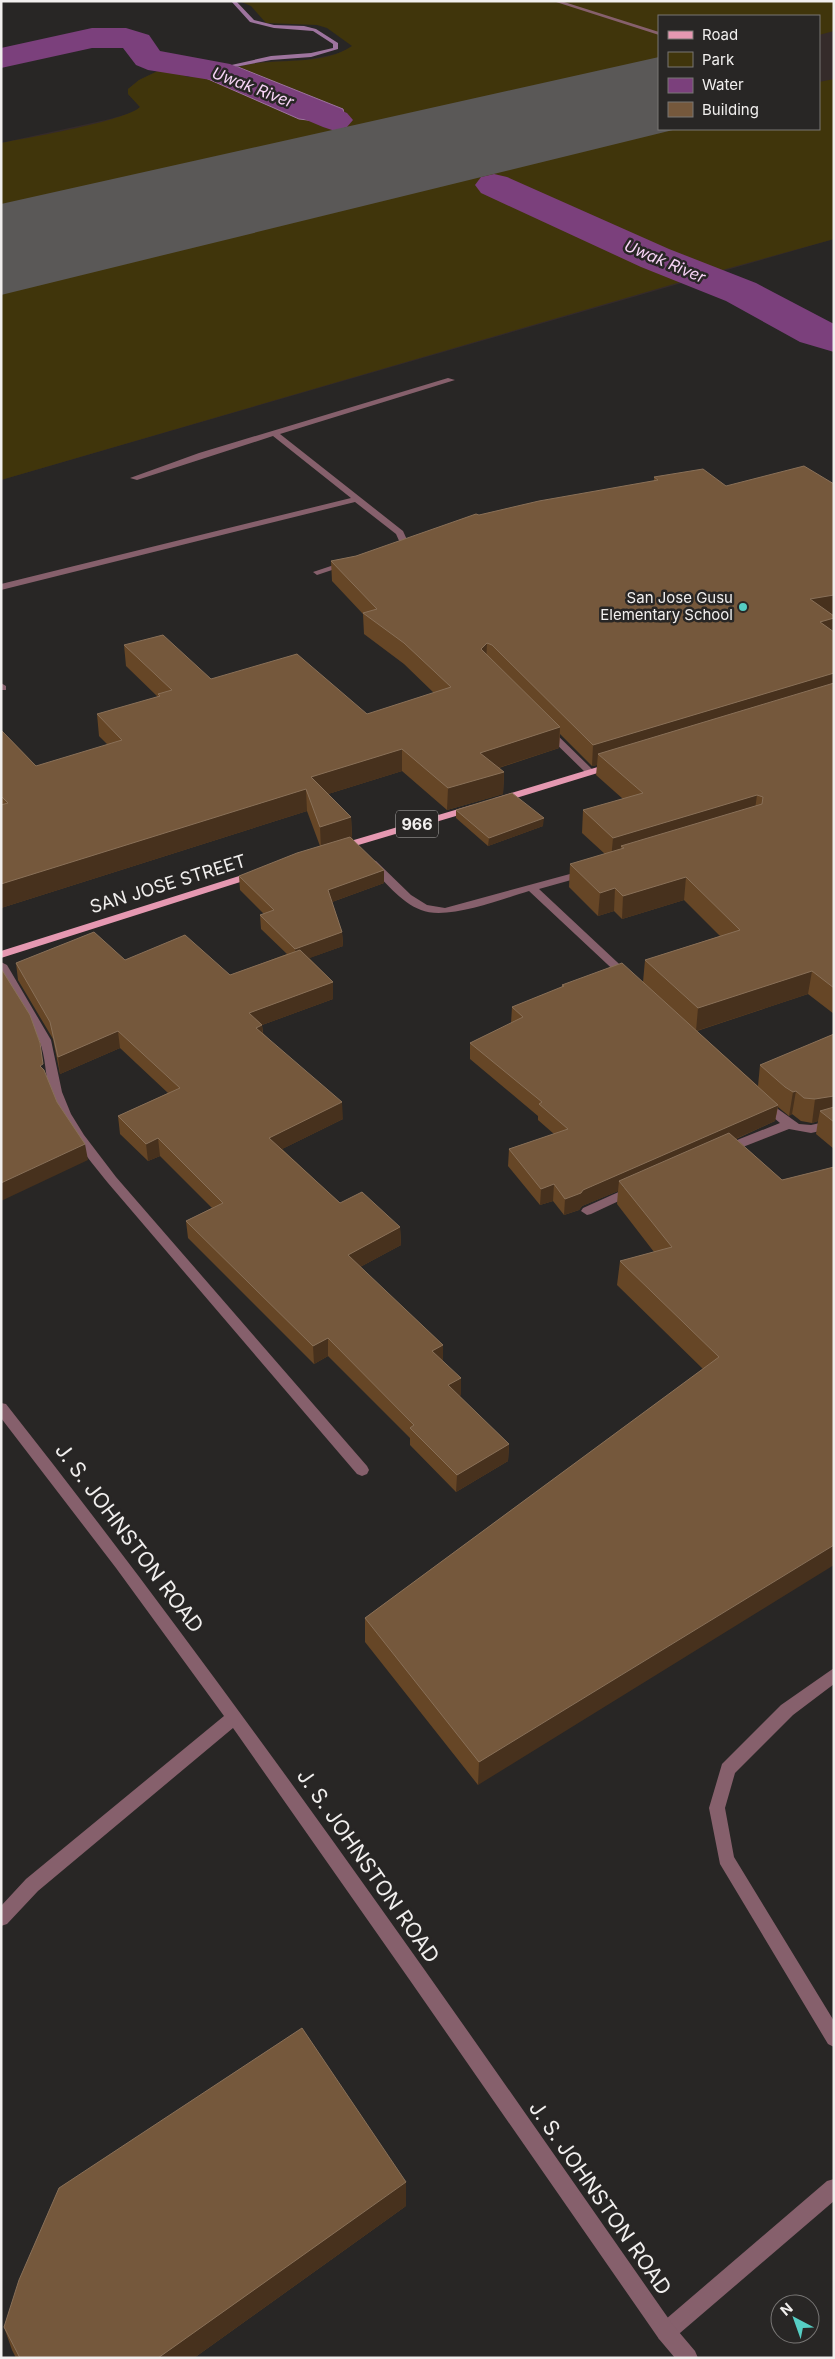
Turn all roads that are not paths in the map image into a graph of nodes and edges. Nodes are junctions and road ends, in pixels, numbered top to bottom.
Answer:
1 (555, 1) edge
2 (658, 34) edge
3 (451, 380) dead end
4 (274, 433) junction
5 (134, 478) dead end
6 (356, 499) junction
7 (389, 552) edge
8 (353, 562) edge
9 (317, 572) dead end
10 (1, 587) edge
11 (542, 724) edge
12 (618, 764) edge
13 (590, 772) junction
14 (333, 850) edge
15 (359, 851) junction
16 (598, 869) edge
17 (266, 870) edge
18 (533, 889) junction
19 (1, 955) edge
20 (1, 965) edge
21 (633, 982) edge
22 (755, 1095) edge
23 (789, 1124) junction
24 (834, 1124) edge
25 (710, 1156) edge
26 (640, 1187) edge
27 (587, 1211) dead end
28 (1, 1408) edge
29 (362, 1470) dead end
30 (834, 1675) edge
31 (234, 1718) junction
32 (1, 1918) edge
33 (834, 2038) edge
34 (834, 2188) edge
35 (666, 2332) junction
36 (688, 2358) edge

1 - 2 street
3 - 4 street
4 - 5 street
4 - 6 street
6 - 7 street
6 - 10 street
8 - 9 street
11 - 13 street
12 - 13 main road, 966
13 - 15 main road, 966
14 - 15 main road, 966
15 - 18 street
16 - 18 street
17 - 19 main road, SAN JOSE STREET
18 - 21 street
20 - 29 street
22 - 23 street
23 - 24 street
23 - 25 street
26 - 27 street
28 - 31 street, J. S. JOHNSTON ROAD
30 - 33 street
31 - 32 street
31 - 35 street, J. S. JOHNSTON ROAD
34 - 35 street
35 - 36 street, J. S. JOHNSTON ROAD

